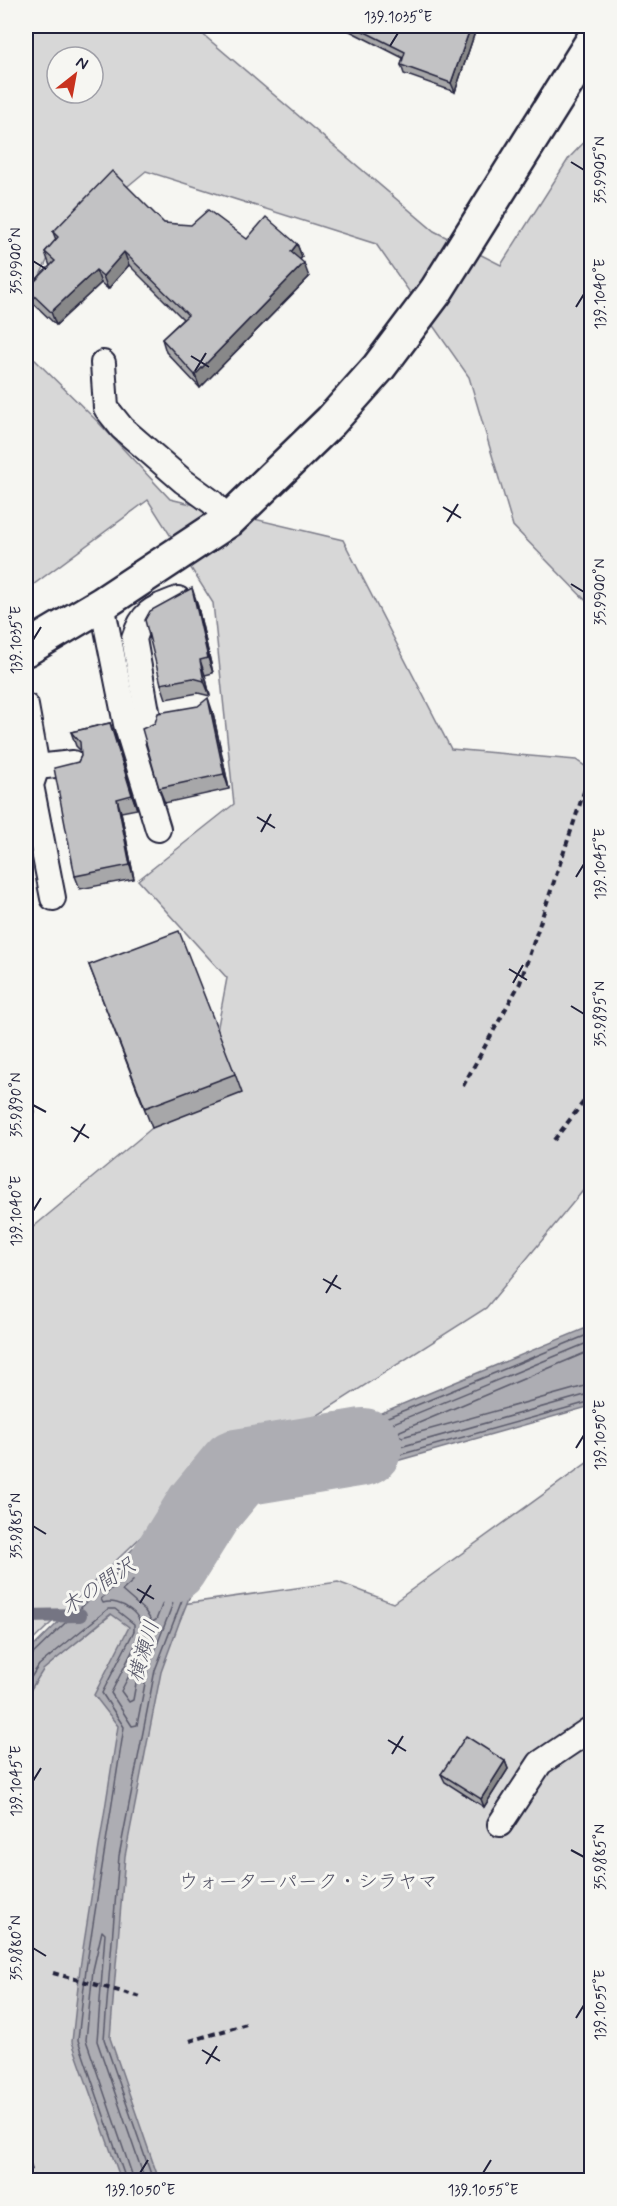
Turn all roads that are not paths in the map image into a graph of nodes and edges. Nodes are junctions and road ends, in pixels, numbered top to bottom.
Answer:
1 (591, 42) edge
2 (104, 363) dead end
3 (228, 520) junction
4 (178, 599) edge
5 (102, 604) junction
6 (26, 649) edge
7 (26, 706) edge
8 (130, 736) junction
9 (73, 763) edge
10 (37, 767) junction
11 (158, 829) dead end
12 (53, 898) dead end
13 (591, 1728) edge
14 (500, 1824) dead end

1 - 3 street
2 - 3 lane
3 - 5 street
4 - 8 lane
5 - 6 street
5 - 8 lane
7 - 10 lane
8 - 11 lane
9 - 10 lane
10 - 12 lane
13 - 14 lane

